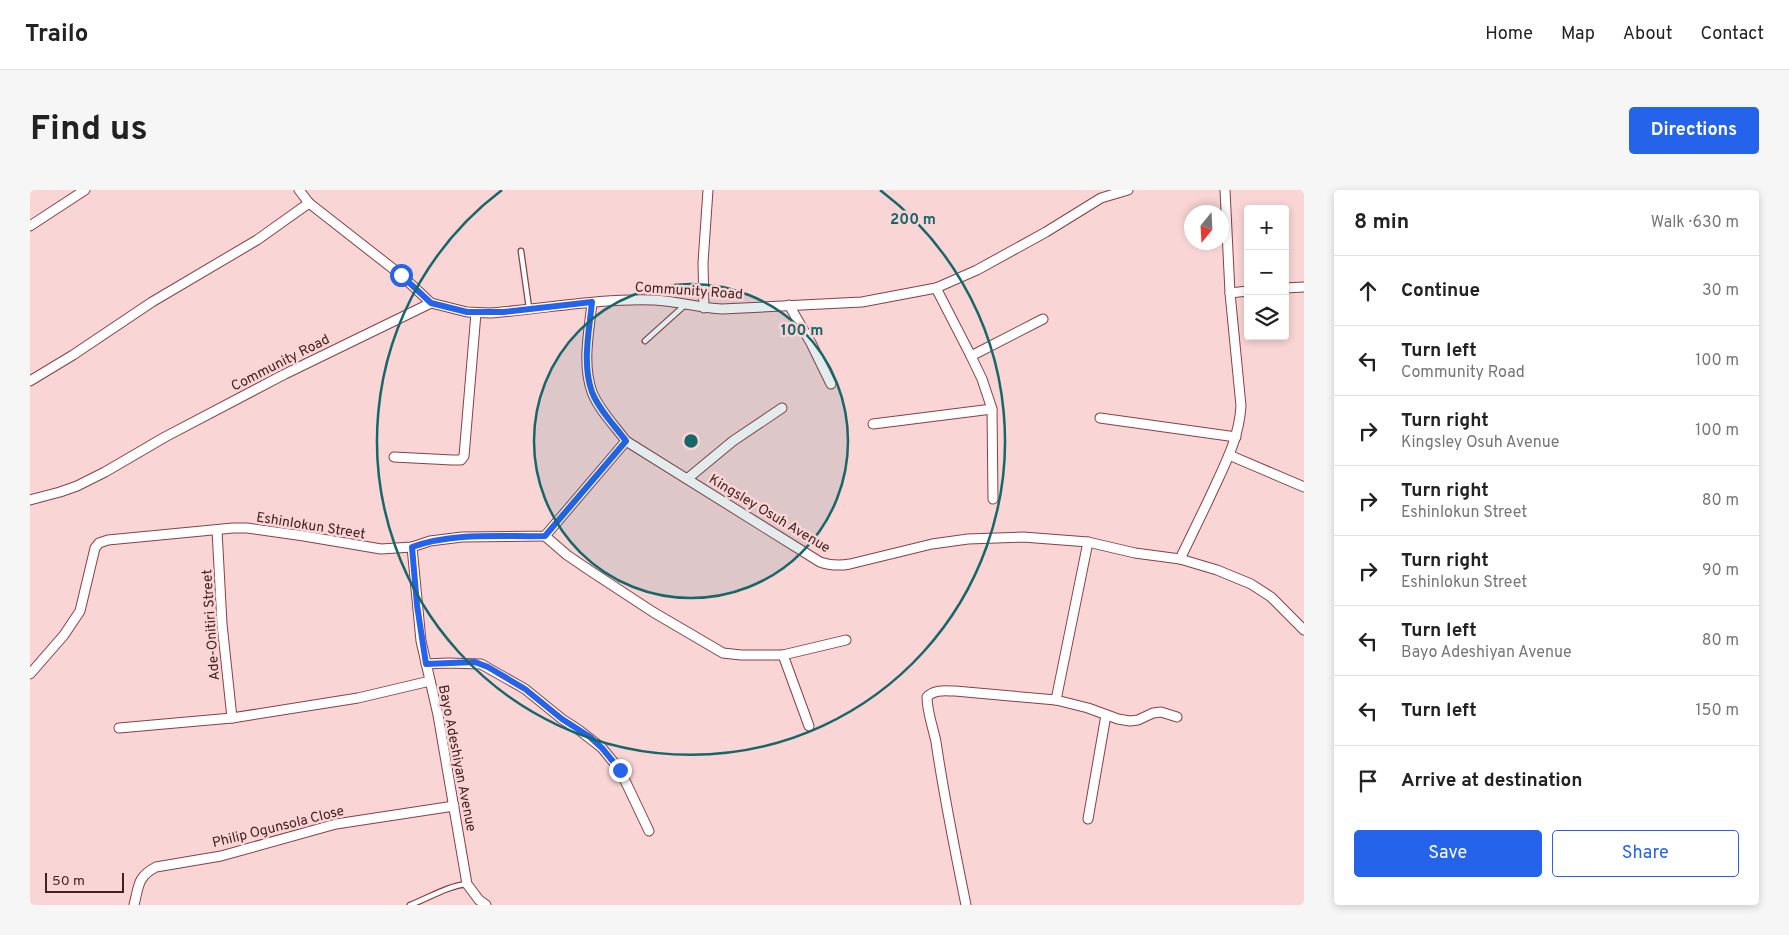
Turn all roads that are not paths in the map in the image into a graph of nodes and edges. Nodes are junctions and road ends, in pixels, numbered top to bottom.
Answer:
1 (85, 190) edge
2 (299, 190) edge
3 (708, 190) edge
4 (1128, 190) edge
5 (1226, 190) edge
6 (309, 203) junction
7 (30, 226) edge
8 (521, 251) dead end
9 (1304, 287) edge
10 (936, 288) junction
11 (1289, 288) edge
12 (1244, 291) edge
13 (1230, 293) junction
14 (592, 302) junction
15 (431, 303) junction
16 (685, 305) junction
17 (789, 305) junction
18 (529, 308) junction
19 (704, 308) junction
20 (476, 313) junction
21 (1044, 319) dead end
22 (645, 341) dead end
23 (971, 356) junction
24 (30, 381) edge
25 (831, 384) dead end
26 (782, 408) dead end
27 (992, 409) junction
28 (1100, 418) dead end
29 (873, 424) dead end
30 (1236, 437) junction
31 (626, 441) junction
32 (1229, 455) junction
33 (394, 457) dead end
34 (687, 479) junction
35 (1304, 487) edge
36 (993, 499) dead end
37 (30, 500) edge
38 (217, 530) junction
39 (545, 536) junction
40 (1088, 542) junction
41 (412, 547) junction
42 (1180, 558) junction
43 (1304, 630) edge
44 (846, 640) dead end
45 (783, 655) junction
46 (426, 664) junction
47 (30, 674) edge
48 (430, 681) junction
49 (1056, 700) junction
50 (1106, 715) junction
51 (1177, 717) dead end
52 (232, 718) junction
53 (809, 726) dead end
54 (119, 728) dead end
55 (454, 806) junction
56 (1088, 819) dead end
57 (649, 831) dead end
58 (467, 884) junction
59 (134, 905) edge
60 (410, 905) edge
61 (486, 905) edge
62 (966, 905) edge

1 - 7 street
2 - 6 street
3 - 19 street
4 - 10 street, Community Road
5 - 13 street
6 - 15 street
6 - 24 street
8 - 18 lane
9 - 11 street
10 - 17 street, Community Road
10 - 23 street
12 - 13 street
13 - 30 street
14 - 16 street, Community Road
14 - 18 street, Community Road
14 - 31 street, Kingsley Osuh Avenue
15 - 20 street, Community Road
15 - 37 street, Community Road
16 - 19 street, Community Road
16 - 22 lane
17 - 19 street, Community Road
17 - 25 street
18 - 20 street, Community Road
20 - 33 street
21 - 23 street
23 - 27 street
26 - 34 street
27 - 29 street
27 - 36 street
28 - 30 street
30 - 32 street
31 - 34 street, Kingsley Osuh Avenue
31 - 39 street
32 - 35 street
32 - 42 street
34 - 40 street, Kingsley Osuh Avenue
38 - 41 street, Eshinlokun Street
38 - 47 street, Eshinlokun Street
38 - 52 street, Ade-Onitiri Street
39 - 41 street, Eshinlokun Street
39 - 45 street
40 - 42 street, Kingsley Osuh Avenue
40 - 49 street
41 - 46 street, Bayo Adeshiyan Avenue
42 - 43 street, Kingsley Osuh Avenue
44 - 45 street
45 - 53 street
46 - 48 street, Bayo Adeshiyan Avenue
46 - 57 street
48 - 52 street
48 - 55 street, Bayo Adeshiyan Avenue
49 - 50 street
49 - 62 street
50 - 51 street
50 - 56 street
52 - 54 street
55 - 58 street, Bayo Adeshiyan Avenue
55 - 59 street, Philip Ogunsola Close
58 - 60 lane
58 - 61 street

